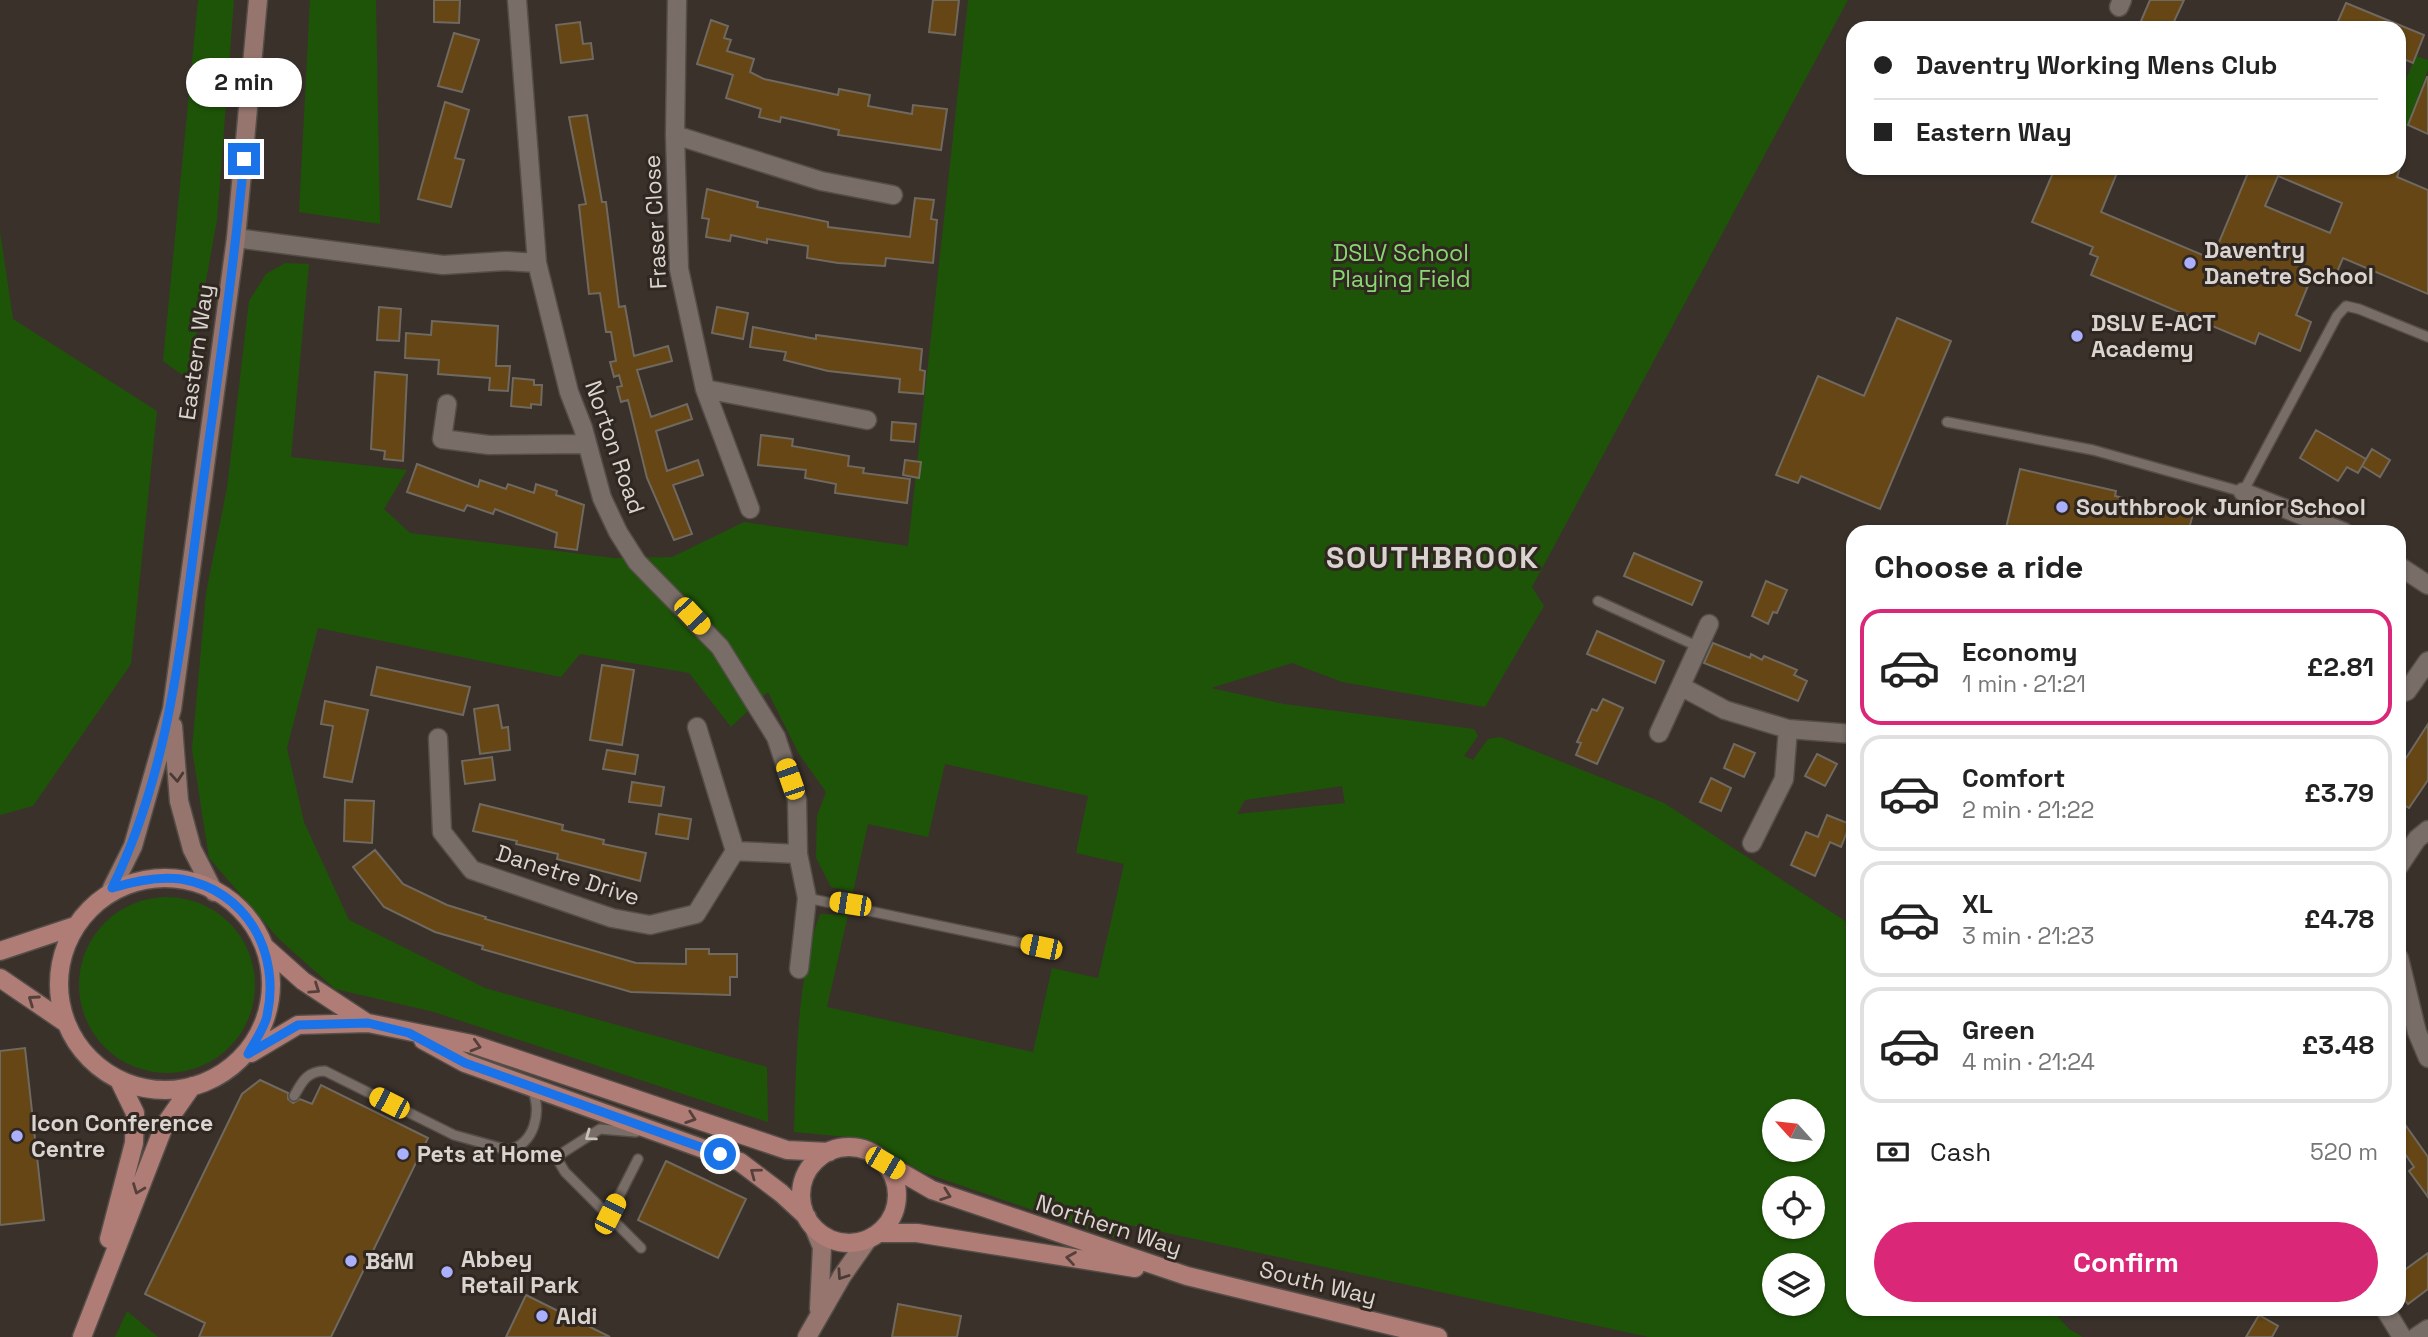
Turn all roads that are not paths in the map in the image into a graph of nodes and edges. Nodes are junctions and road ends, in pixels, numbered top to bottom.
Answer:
1 (258, 0) edge
2 (517, 0) edge
3 (677, 0) edge
4 (675, 135) junction
5 (893, 195) dead end
6 (236, 239) junction
7 (537, 263) junction
8 (2428, 337) edge
9 (705, 389) junction
10 (447, 404) dead end
11 (867, 420) dead end
12 (1947, 422) dead end
13 (586, 444) junction
14 (2243, 492) junction
15 (750, 509) dead end
16 (2326, 525) edge
17 (2406, 571) edge
18 (2428, 585) edge
19 (1598, 601) dead end
20 (1709, 624) dead end
21 (1699, 647) junction
22 (2428, 661) edge
23 (1682, 687) junction
24 (2406, 691) edge
25 (172, 709) junction
26 (696, 727) dead end
27 (1787, 729) junction
28 (1659, 733) dead end
29 (1846, 733) edge
30 (438, 738) dead end
31 (2428, 831) edge
32 (1752, 842) dead end
33 (735, 851) junction
34 (798, 854) junction
35 (2406, 856) edge
36 (112, 888) junction
37 (214, 892) junction
38 (807, 898) junction
39 (75, 926) junction
40 (1041, 947) dead end
41 (266, 948) junction
42 (0, 951) edge
43 (799, 969) dead end
44 (0, 978) edge
45 (2406, 987) edge
46 (66, 1023) junction
47 (368, 1023) junction
48 (409, 1033) junction
49 (248, 1054) junction
50 (2428, 1058) edge
51 (119, 1080) junction
52 (192, 1086) junction
53 (531, 1087) junction
54 (294, 1096) dead end
55 (679, 1139) junction
56 (507, 1151) junction
57 (829, 1152) junction
58 (556, 1157) junction
59 (638, 1159) dead end
60 (885, 1163) junction
61 (610, 1214) junction
62 (811, 1222) junction
63 (873, 1236) junction
64 (641, 1248) dead end
65 (1187, 1276) junction
66 (97, 1294) junction
67 (819, 1313) junction
68 (2389, 1316) edge
69 (85, 1329) edge
70 (2428, 1329) edge
71 (807, 1337) edge
72 (1437, 1337) edge
73 (2402, 1337) edge
74 (2416, 1337) edge

1 - 6 main road, Eastern Way
2 - 7 street, Norton Road
3 - 4 street, Fraser Close
4 - 5 street, Fraser Close
4 - 9 street, Fraser Close
6 - 7 street
6 - 25 main road, Eastern Way
7 - 13 street, Norton Road
8 - 14 lane
9 - 11 street
9 - 15 street, Fraser Close
10 - 13 street
12 - 14 lane
13 - 34 street, Norton Road
14 - 16 street
17 - 18 street
19 - 21 lane
20 - 21 street
21 - 23 street
22 - 24 street
23 - 27 street
23 - 28 street
25 - 36 main road, Eastern Way
25 -> 37 main road, Eastern Way
26 - 33 street
27 - 29 street
27 - 32 street
30 - 33 street, Danetre Drive
31 - 35 street
33 - 34 street
34 - 38 street, Norton Road
36 - 37 main road
36 - 39 main road
37 - 41 main road
38 - 40 lane
38 - 43 street, Norton Road
39 - 42 main road
39 - 46 main road
41 -> 47 main road
41 - 49 main road
46 -> 44 main road
45 - 50 street
46 - 51 main road
47 - 48 main road
47 - 49 main road
48 - 53 main road
48 -> 57 main road
49 - 52 main road
51 - 52 main road
51 - 66 main road
52 -> 66 main road
53 - 55 main road
53 - 56 lane
54 - 56 lane
55 -> 58 lane
62 -> 55 main road
56 - 58 lane
57 - 60 main road
57 - 62 main road
58 - 61 lane
59 - 61 lane
60 - 63 main road
60 -> 65 main road, Northern Way
61 - 64 lane
62 - 63 main road
62 - 67 main road
65 -> 63 main road, Northern Way
63 -> 67 main road
65 - 72 main road, South Way
66 - 69 main road
67 - 71 main road
68 - 73 street
70 - 74 street

